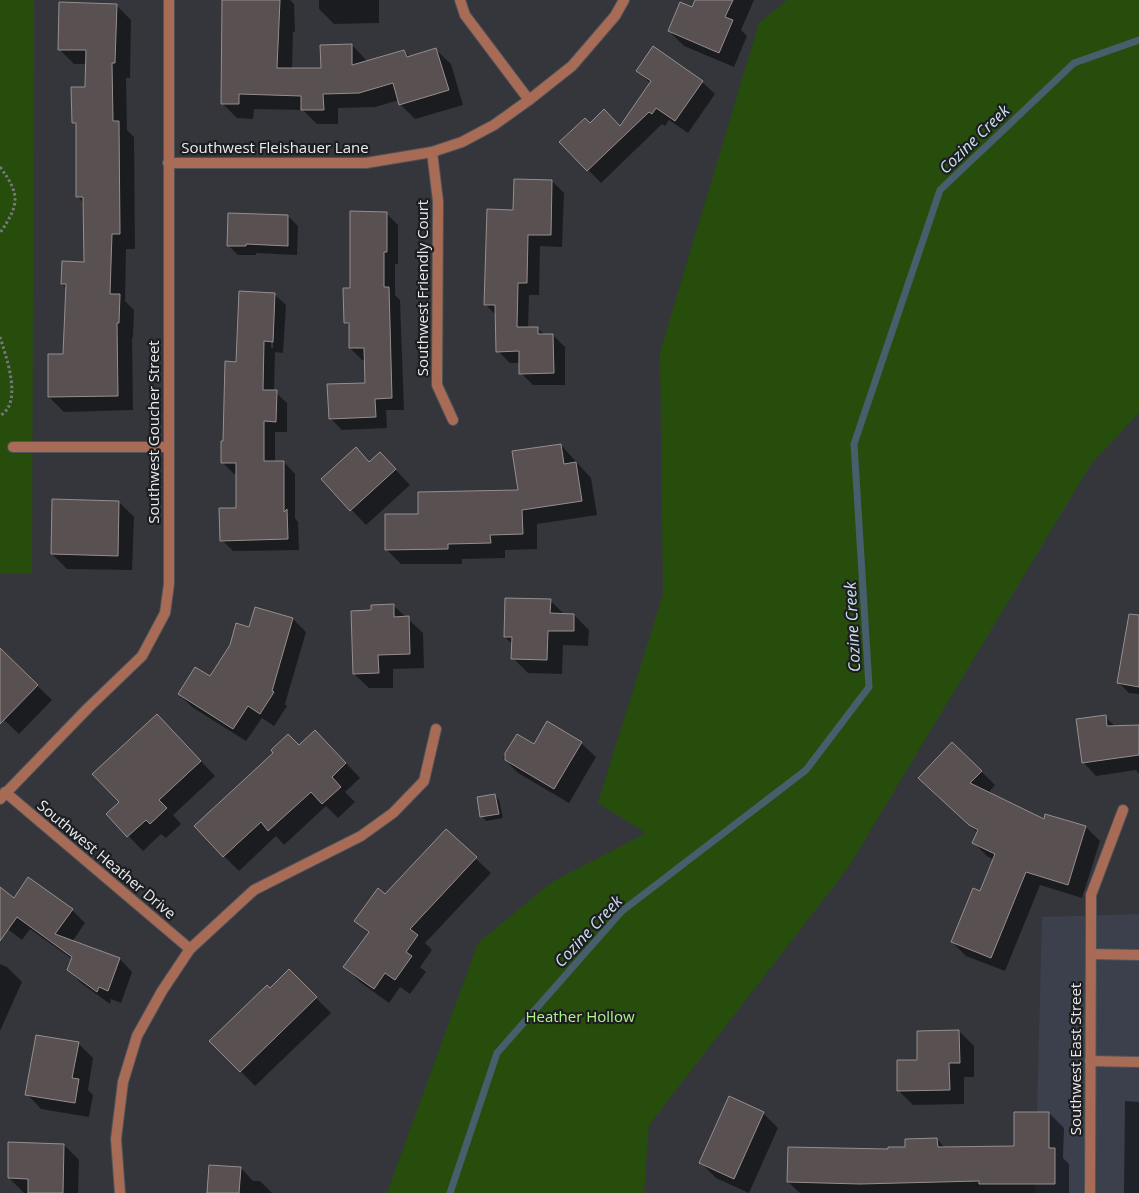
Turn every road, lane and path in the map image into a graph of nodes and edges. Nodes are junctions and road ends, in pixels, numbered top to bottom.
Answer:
1 (169, 0) edge
2 (460, 0) edge
3 (624, 0) edge
4 (529, 100) junction
5 (432, 152) junction
6 (168, 163) junction
7 (0, 167) edge
8 (0, 233) edge
9 (0, 337) edge
10 (0, 417) edge
11 (453, 420) dead end
12 (12, 447) dead end
13 (168, 447) junction
14 (436, 729) dead end
15 (2, 793) edge
16 (1123, 810) dead end
17 (190, 949) junction
18 (1091, 954) junction
19 (1139, 955) edge
20 (1090, 1061) junction
21 (1139, 1062) edge
22 (120, 1193) edge
23 (1090, 1193) edge

1 - 6 street, Southwest Goucher Street
2 - 4 street
3 - 4 street, Southwest Fleishauer Lane
4 - 5 street, Southwest Fleishauer Lane
5 - 6 street, Southwest Fleishauer Lane
5 - 11 street, Southwest Friendly Court
6 - 13 street, Southwest Goucher Street
7 - 8 path
9 - 10 path
12 - 13 street
13 - 15 street, Southwest Goucher Street
14 - 17 street
15 - 17 street, Southwest Heather Drive
16 - 18 street, Southwest East Street
17 - 22 street
18 - 19 street
18 - 20 street, Southwest East Street
20 - 21 street
20 - 23 street, Southwest East Street

